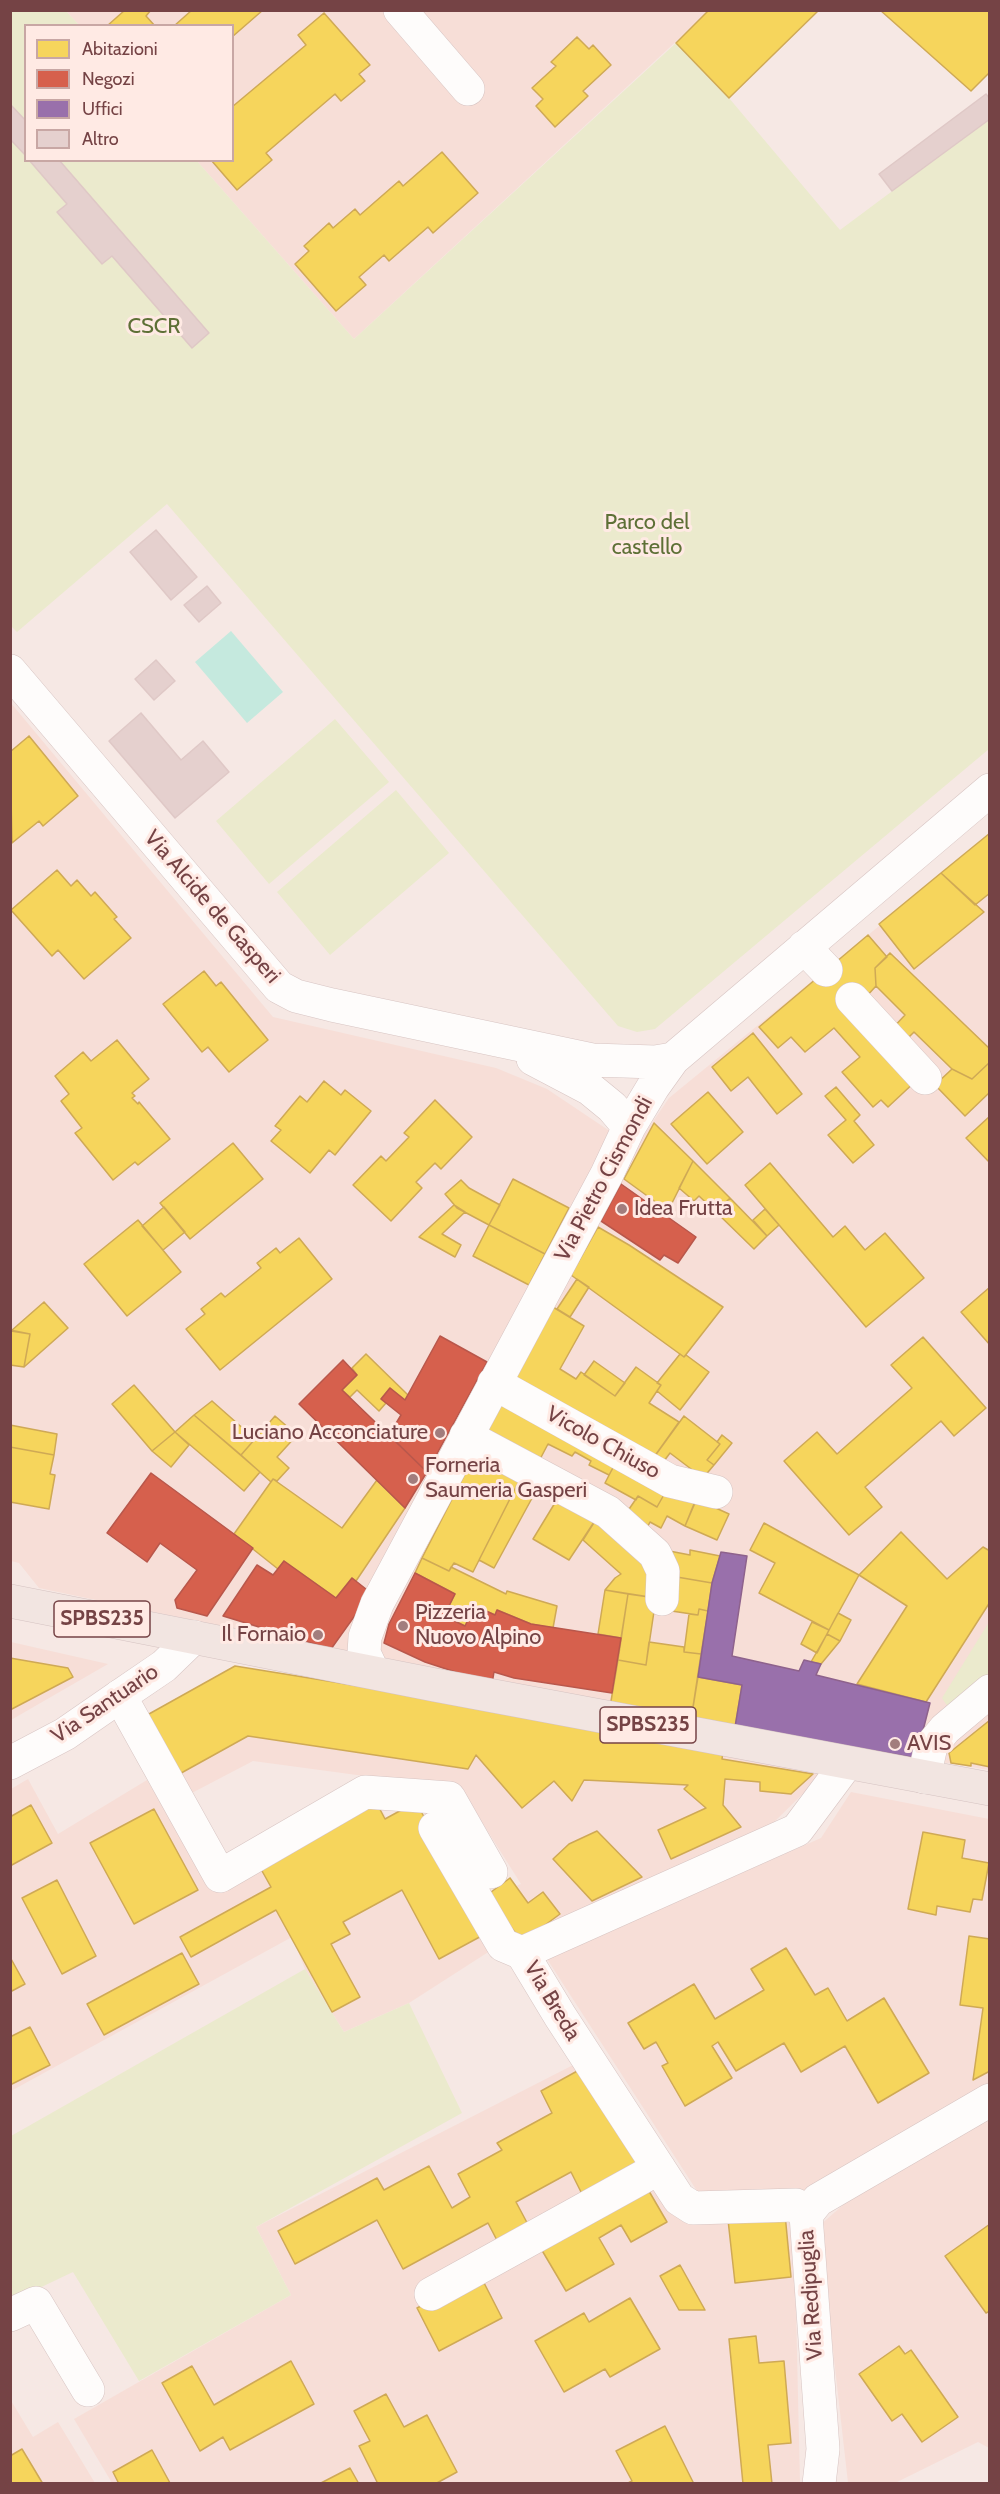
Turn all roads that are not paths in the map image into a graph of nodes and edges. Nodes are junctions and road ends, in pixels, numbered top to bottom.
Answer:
1 (400, 10) edge
2 (468, 89) dead end
3 (10, 671) edge
4 (990, 790) edge
5 (804, 947) junction
6 (826, 970) dead end
7 (852, 999) dead end
8 (478, 1036) junction
9 (673, 1059) junction
10 (925, 1078) dead end
11 (653, 1087) junction
12 (590, 1089) junction
13 (629, 1127) junction
14 (494, 1383) junction
15 (466, 1436) junction
16 (716, 1492) dead end
17 (662, 1599) dead end
18 (10, 1601) edge
19 (194, 1637) junction
20 (373, 1672) junction
21 (990, 1691) edge
22 (120, 1696) junction
23 (10, 1763) edge
24 (847, 1763) junction
25 (924, 1777) junction
26 (990, 1789) edge
27 (435, 1828) dead end
28 (491, 1872) dead end
29 (522, 1953) junction
30 (990, 2100) edge
31 (659, 2168) junction
32 (806, 2215) junction
33 (431, 2294) dead end
34 (10, 2315) edge
35 (88, 2390) dead end
36 (819, 2484) edge

1 - 2 street
3 - 8 street, Via Alcide de Gasperi
4 - 5 street, Via Pietro Cismondi
5 - 6 street
5 - 9 street, Via Pietro Cismondi
7 - 10 street
8 - 9 street, Via Alcide de Gasperi
8 - 12 street, Via Alcide de Gasperi
9 - 11 street, Via Pietro Cismondi
11 - 12 street, Via Alcide de Gasperi
11 - 13 street, Via Pietro Cismondi
12 - 13 street, Via Alcide de Gasperi
13 - 14 street, Via Pietro Cismondi
14 - 15 street, Via Pietro Cismondi
14 - 16 street, Vicolo Chiuso
15 - 17 street
15 - 20 street, Via Pietro Cismondi
18 - 19 main road, SPBS235
19 - 20 main road, SPBS235
19 - 22 street, Via Santuario
20 - 24 main road, SPBS235
21 - 25 street
22 - 23 street, Via Santuario
22 - 28 street
24 - 25 main road, SPBS235
24 - 29 street, Via Breda
25 - 26 main road, SPBS235
27 - 29 street
29 - 31 street, Via Breda
30 - 32 street, Via Redipuglia
31 - 32 street, Via Breda
31 - 33 street
32 - 36 street, Via Redipuglia
34 - 35 street

